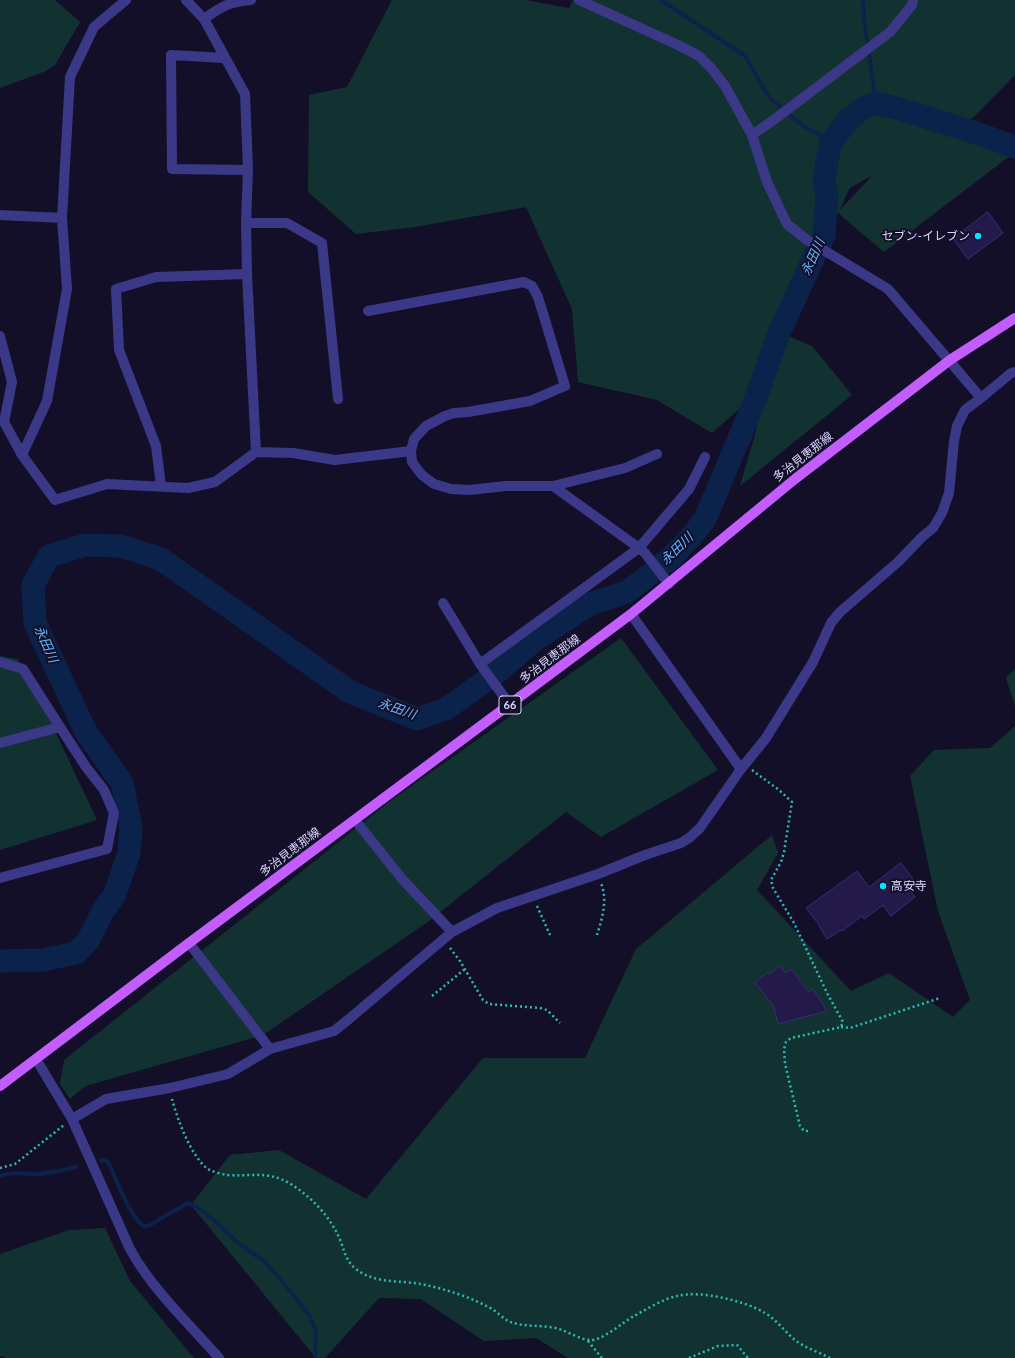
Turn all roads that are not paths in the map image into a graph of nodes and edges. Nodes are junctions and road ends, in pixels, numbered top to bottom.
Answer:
1 (126, 0) edge
2 (186, 0) edge
3 (251, 0) edge
4 (579, 0) edge
5 (913, 0) edge
6 (204, 19) junction
7 (225, 58) junction
8 (752, 135) junction
9 (248, 170) junction
10 (0, 215) edge
11 (62, 218) junction
12 (246, 223) junction
13 (247, 274) junction
14 (368, 311) dead end
15 (1015, 318) edge
16 (0, 336) edge
17 (950, 360) junction
18 (1015, 372) edge
19 (981, 398) junction
20 (338, 399) dead end
21 (2, 424) edge
22 (411, 451) junction
23 (256, 452) junction
24 (22, 454) junction
25 (657, 454) dead end
26 (705, 457) dead end
27 (161, 486) junction
28 (553, 486) junction
29 (642, 550) junction
30 (667, 581) junction
31 (443, 603) dead end
32 (632, 614) junction
33 (0, 662) edge
34 (482, 667) junction
35 (510, 705) junction
36 (60, 727) junction
37 (0, 743) edge
38 (743, 767) junction
39 (355, 820) junction
40 (0, 878) edge
41 (452, 932) junction
42 (189, 943) junction
43 (270, 1049) junction
44 (36, 1059) junction
45 (0, 1086) edge
46 (72, 1119) junction
47 (219, 1358) edge

1 - 11 street
2 - 6 street
3 - 6 street
4 - 8 street
5 - 8 street
6 - 7 street
7 - 9 street
7 - 9 street
8 - 17 street
9 - 12 street
10 - 11 street
11 - 24 street
12 - 13 street
12 - 20 street
13 - 23 street
13 - 27 street
14 - 22 street
15 - 17 main road, 多治見恵那線 / 66
16 - 21 street
17 - 19 street
17 - 30 main road, 多治見恵那線 / 66
18 - 19 street
19 - 38 street
21 - 24 street
22 - 23 street
22 - 28 street
23 - 27 street
24 - 27 street
25 - 28 street
26 - 29 street
28 - 29 street
29 - 30 street
29 - 34 street
30 - 32 main road, 多治見恵那線 / 66
31 - 34 street
32 - 35 main road, 多治見恵那線 / 66
32 - 38 street
33 - 36 street
34 - 35 street
35 - 39 main road, 多治見恵那線 / 66
36 - 37 street
36 - 40 street
38 - 41 street
39 - 41 street
39 - 42 main road, 多治見恵那線 / 66
41 - 43 street
42 - 43 street
42 - 44 main road, 多治見恵那線 / 66
43 - 46 street
44 - 45 main road, 多治見恵那線 / 66
44 - 46 street
46 - 47 street

